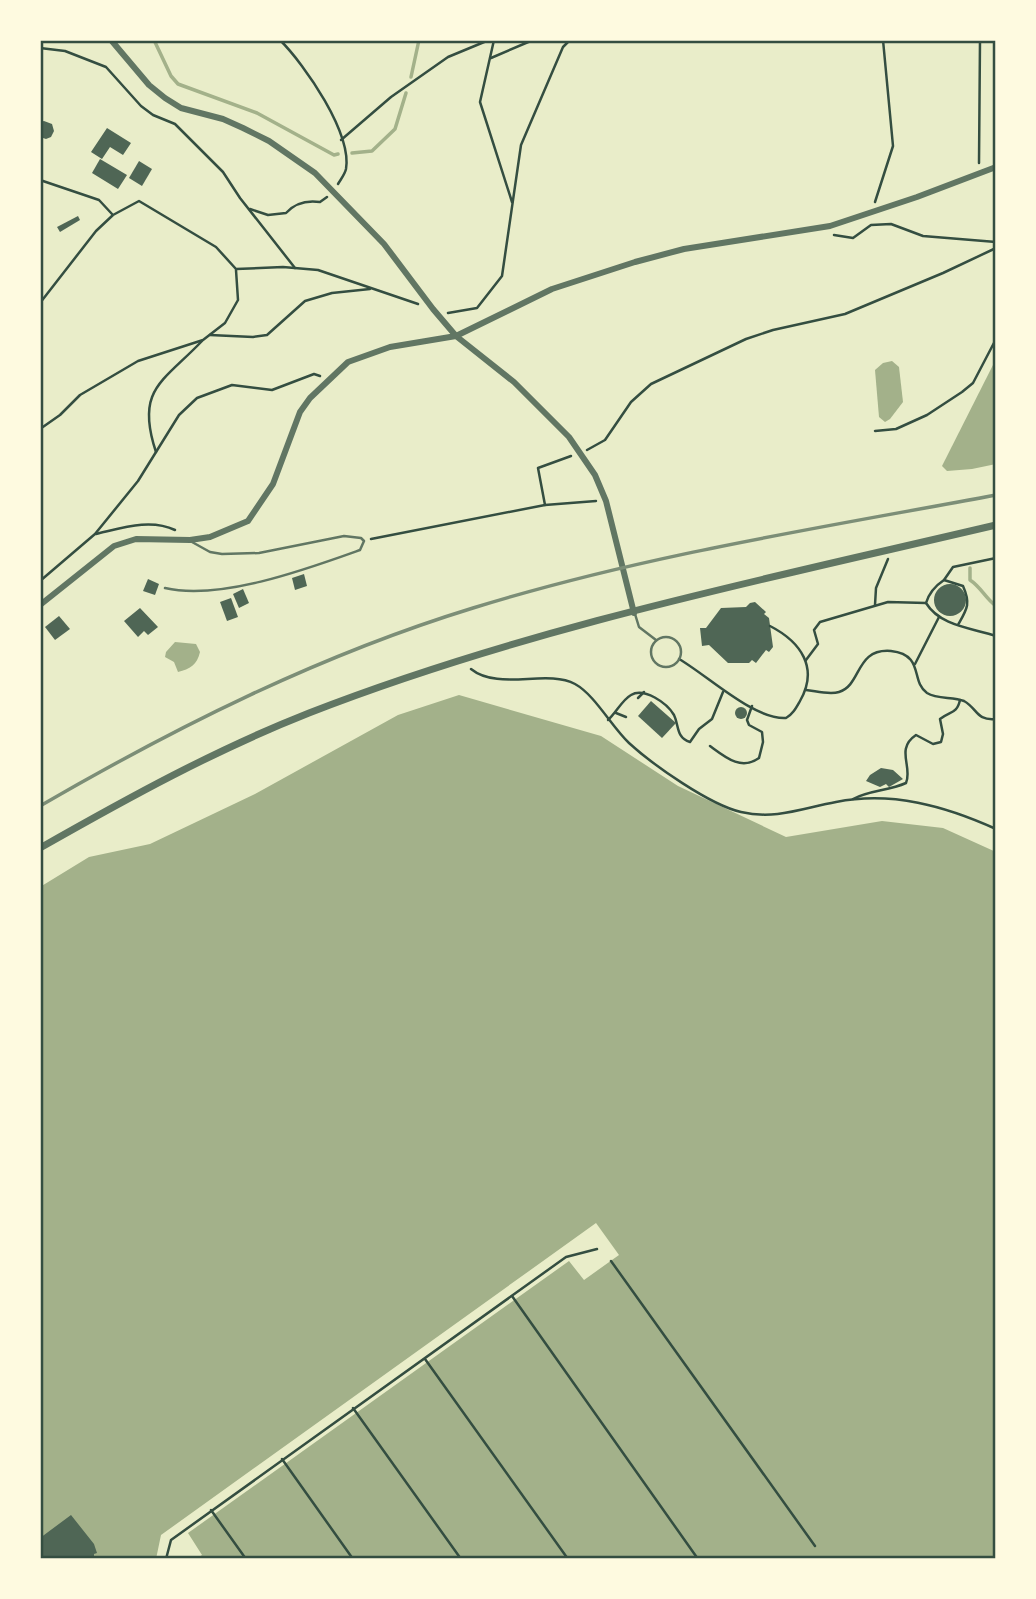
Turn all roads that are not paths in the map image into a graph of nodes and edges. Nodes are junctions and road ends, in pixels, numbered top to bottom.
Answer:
1 (111, 40) edge
2 (996, 167) edge
3 (456, 336) junction
4 (996, 525) edge
5 (190, 540) junction
6 (165, 588) dead end
7 (40, 605) edge
8 (634, 613) junction
9 (656, 640) junction
10 (40, 848) edge

1 - 3 street
2 - 3 street
3 - 5 street
3 - 8 street
4 - 8 street
5 - 6 lane
5 - 7 street
8 - 9 lane
8 - 10 street
9 - 9 lane

